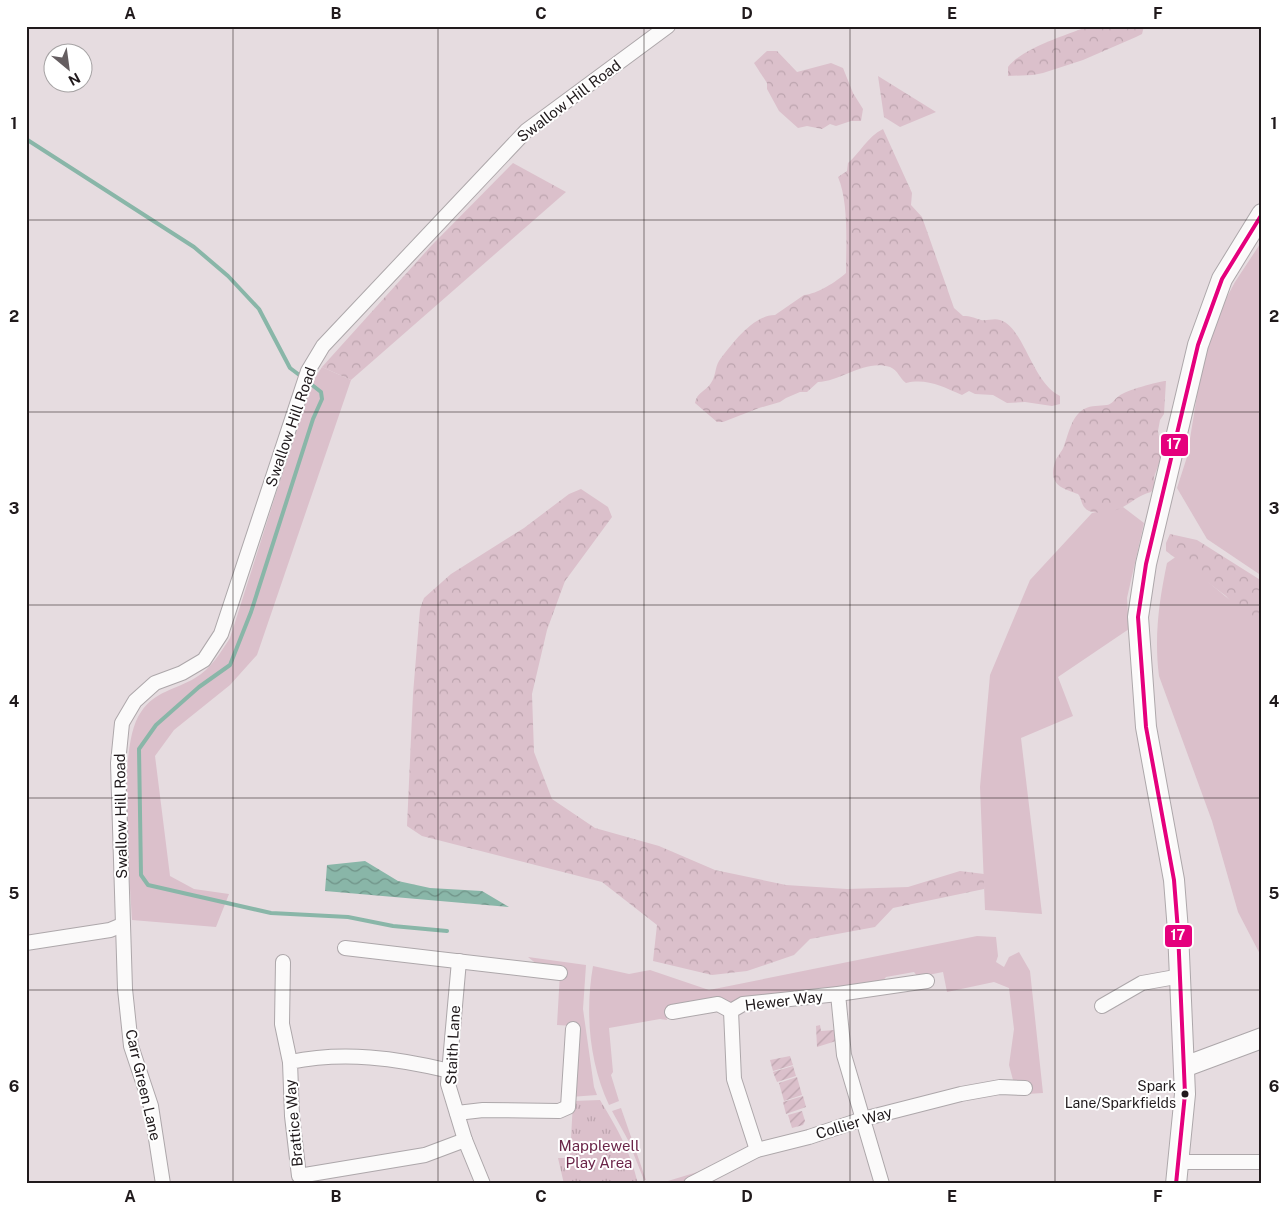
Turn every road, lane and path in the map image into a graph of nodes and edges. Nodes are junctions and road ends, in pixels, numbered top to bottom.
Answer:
1 (668, 26) edge
2 (1262, 214) edge
3 (122, 925) junction
4 (26, 943) edge
5 (345, 948) dead end
6 (459, 961) junction
7 (283, 962) dead end
8 (560, 973) dead end
9 (1181, 976) junction
10 (927, 980) dead end
11 (838, 994) junction
12 (1102, 1006) dead end
13 (731, 1011) junction
14 (672, 1012) dead end
15 (573, 1029) dead end
16 (1262, 1038) edge
17 (290, 1062) junction
18 (1184, 1067) junction
19 (450, 1071) junction
20 (1025, 1088) dead end
21 (457, 1113) junction
22 (863, 1119) junction
23 (465, 1140) junction
24 (758, 1150) junction
25 (1262, 1162) edge
26 (1177, 1174) edge
27 (299, 1180) edge
28 (163, 1184) edge
29 (483, 1184) edge
30 (691, 1184) edge
31 (882, 1184) edge

1 - 3 street, Swallow Hill Road
2 - 9 main road
3 - 4 street
3 - 28 street, Carr Green Lane
5 - 6 street
6 - 8 street
6 - 19 street, Staith Lane
7 - 17 street
9 - 12 street
9 - 18 main road
10 - 11 street, Hewer Way
11 - 13 street, Hewer Way
11 - 22 street, Hewer Way
13 - 14 street, Hewer Way
13 - 24 street, Hewer Way
15 - 21 street
16 - 18 main road
17 - 19 street, Brattice Way
17 - 27 street, Brattice Way
18 - 26 main road
19 - 21 street, Staith Lane
20 - 22 street, Collier Way
21 - 23 street, Staith Lane
22 - 24 street, Collier Way
22 - 31 street, Hewer Way
23 - 27 street, Brattice Way
23 - 29 street, Staith Lane
24 - 30 street, Collier Way
25 - 26 street

